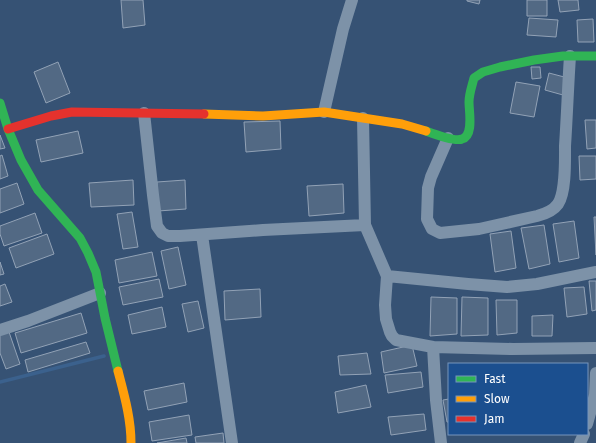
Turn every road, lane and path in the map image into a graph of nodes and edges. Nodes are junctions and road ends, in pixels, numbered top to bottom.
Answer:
1 (352, 0) edge
2 (570, 56) junction
3 (596, 56) edge
4 (0, 103) edge
5 (324, 112) junction
6 (144, 113) junction
7 (363, 118) junction
8 (8, 128) junction
9 (448, 138) junction
10 (365, 225) junction
11 (202, 235) junction
12 (596, 272) edge
13 (386, 276) junction
14 (100, 293) junction
15 (0, 330) edge
16 (433, 347) junction
17 (596, 348) edge
18 (596, 373) edge
19 (588, 420) edge
20 (131, 443) edge
21 (232, 443) edge
22 (441, 443) edge

1 - 5 street
2 - 3 street
2 - 9 street
2 - 9 street
4 - 8 street
5 - 6 street
5 - 7 street
6 - 8 street
6 - 11 street
7 - 9 street
7 - 10 street
8 - 14 street
10 - 11 street
10 - 13 street
11 - 21 street
12 - 13 street
13 - 16 street
14 - 15 street
14 - 20 street
16 - 17 street
16 - 22 street
18 - 19 street

